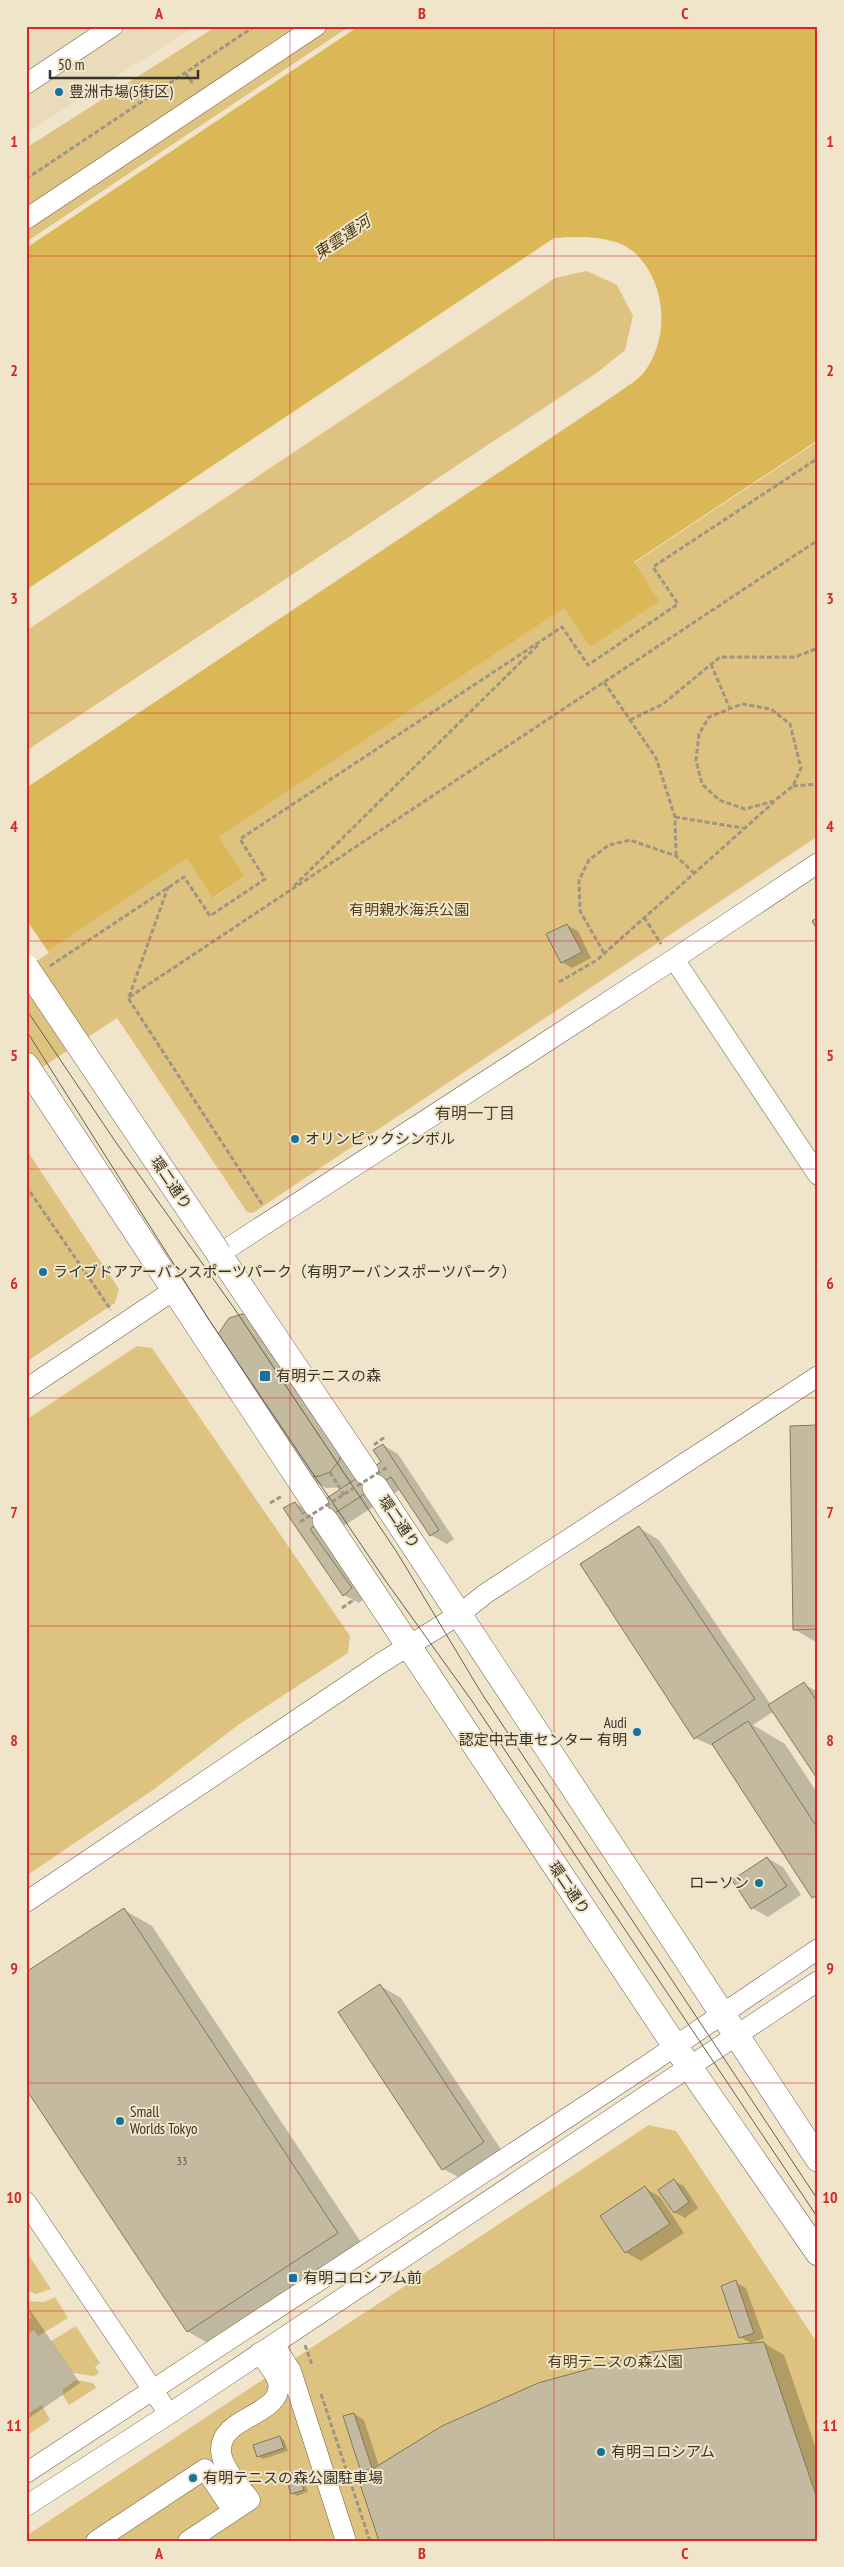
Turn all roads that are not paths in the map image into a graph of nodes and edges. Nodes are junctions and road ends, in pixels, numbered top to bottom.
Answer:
1 (113, 26) edge
2 (316, 26) edge
3 (26, 84) edge
4 (26, 219) edge
5 (818, 863) edge
6 (668, 952) junction
7 (34, 969) edge
8 (26, 1065) edge
9 (818, 1175) edge
10 (219, 1254) junction
11 (174, 1290) junction
12 (818, 1376) edge
13 (26, 1389) edge
14 (460, 1614) junction
15 (409, 1646) junction
16 (26, 1902) edge
17 (818, 1949) edge
18 (818, 1980) edge
19 (722, 2013) junction
20 (736, 2034) junction
21 (675, 2046) junction
22 (688, 2067) junction
23 (818, 2159) edge
24 (26, 2202) edge
25 (818, 2253) edge
26 (269, 2353) junction
27 (151, 2390) junction
28 (169, 2414) junction
29 (26, 2474) edge
30 (26, 2506) edge
31 (233, 2511) junction
32 (96, 2541) edge
33 (188, 2541) edge
34 (346, 2541) edge

1 - 3 street
2 - 4 street
5 - 6 street
6 - 9 street
6 - 10 street
7 - 10 main road, 環二通り, bridge
8 - 11 main road, 環二通り
10 - 14 main road, 環二通り
11 - 13 street
11 - 15 main road, 環二通り
12 - 14 street
14 - 15 street
14 - 19 main road, 環二通り
15 - 16 street
15 - 21 main road, 環二通り
17 - 19 street
18 - 20 street
19 - 20 main road, 環二通り
19 - 21 street
20 - 22 street
20 - 23 main road, 環二通り
21 - 22 main road, 環二通り
21 - 27 street
22 - 25 main road, 環二通り
22 - 26 street
24 - 27 street
26 - 28 street
26 - 31 street
26 - 34 street
27 - 28 street
27 - 29 street
28 - 30 street
31 - 32 street
31 - 33 street

